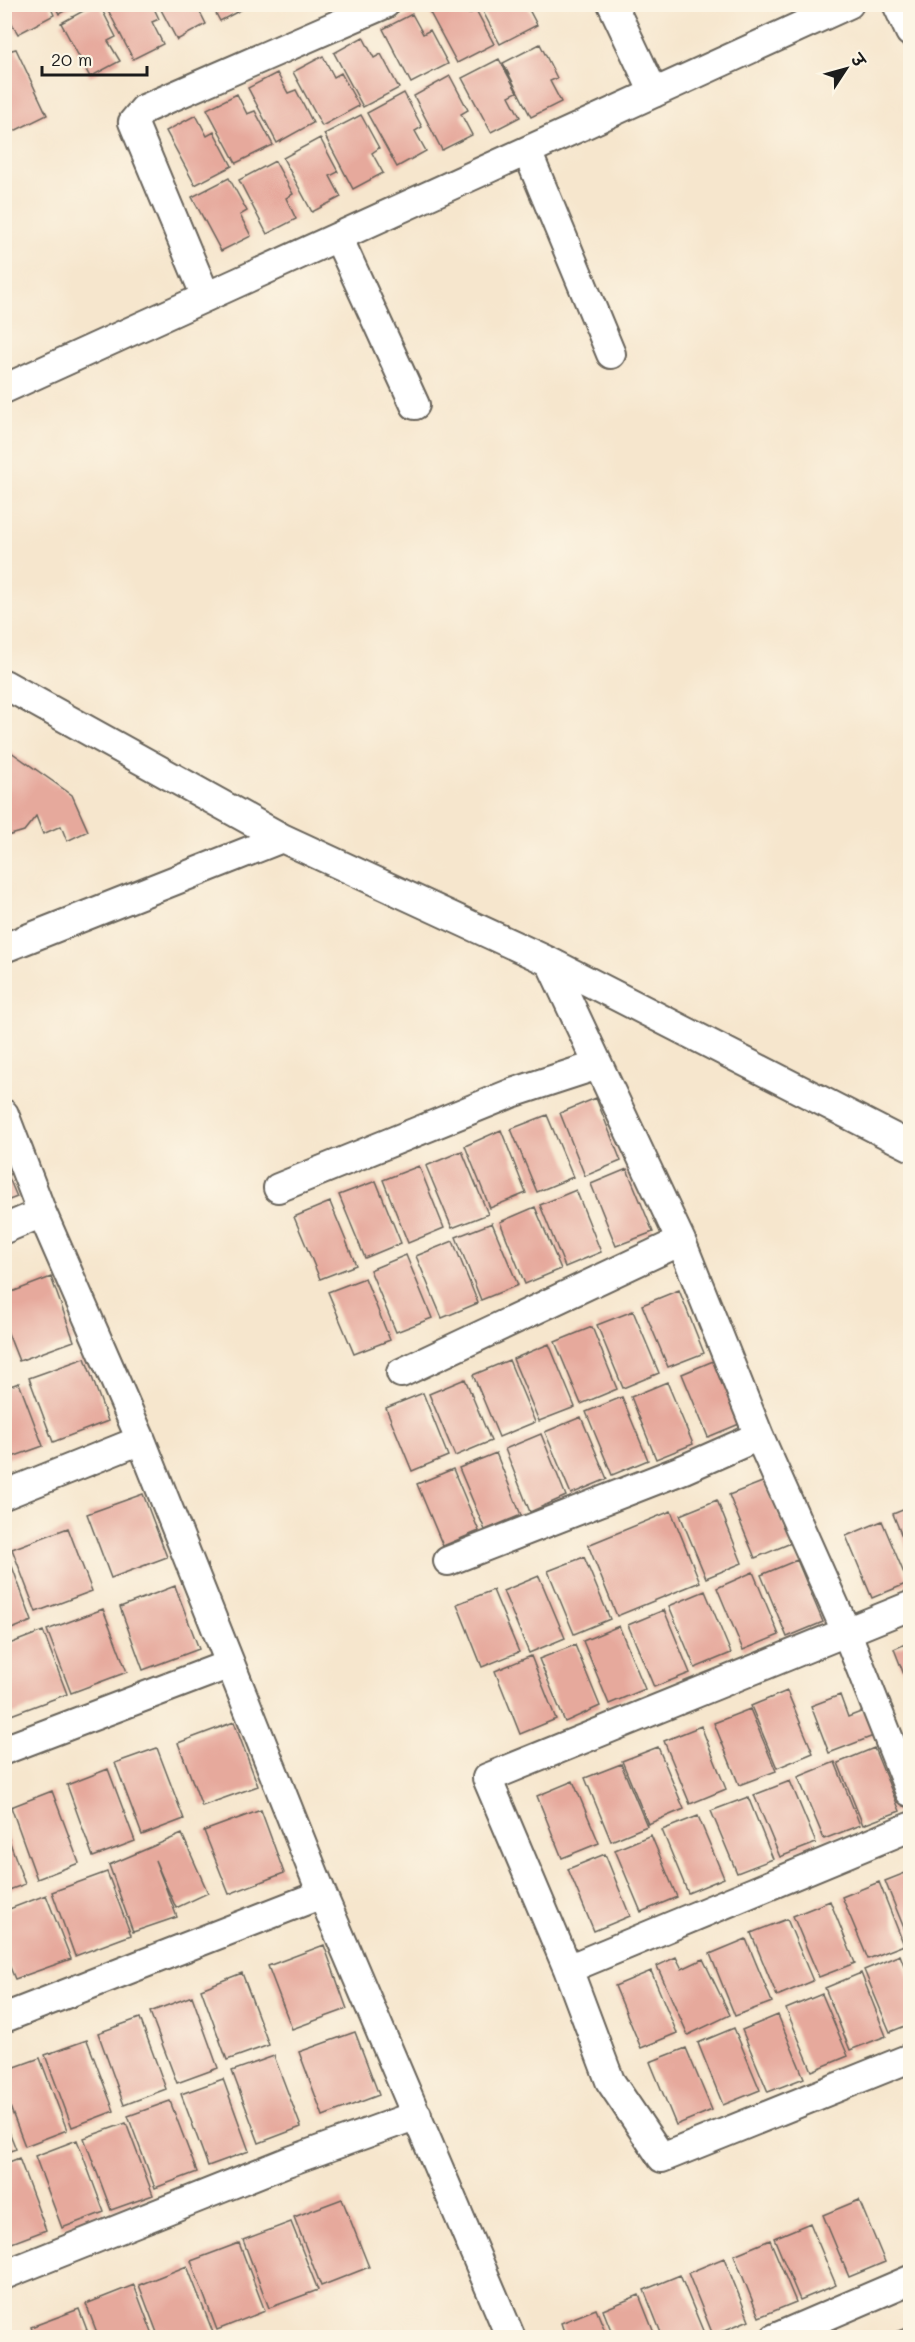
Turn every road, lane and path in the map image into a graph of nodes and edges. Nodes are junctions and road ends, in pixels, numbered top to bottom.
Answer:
1 (385, 4) edge
2 (612, 4) edge
3 (849, 4) edge
4 (897, 4) edge
5 (807, 13) edge
6 (910, 32) edge
7 (654, 93) junction
8 (527, 152) junction
9 (339, 237) junction
10 (206, 297) junction
11 (611, 354) dead end
12 (4, 389) edge
13 (415, 405) dead end
14 (4, 684) edge
15 (282, 838) junction
16 (4, 948) edge
17 (550, 962) junction
18 (598, 1065) junction
19 (4, 1114) edge
20 (910, 1146) edge
21 (278, 1188) dead end
22 (42, 1213) junction
23 (4, 1229) edge
24 (681, 1241) junction
25 (401, 1373) dead end
26 (759, 1436) junction
27 (141, 1440) junction
28 (4, 1495) edge
29 (447, 1562) dead end
30 (910, 1606) edge
31 (846, 1631) junction
32 (230, 1665) junction
33 (4, 1750) edge
34 (910, 1792) edge
35 (910, 1827) edge
36 (322, 1894) junction
37 (568, 1969) junction
38 (4, 2018) edge
39 (910, 2058) edge
40 (417, 2115) junction
41 (4, 2275) edge
42 (910, 2280) edge
43 (511, 2337) edge
44 (775, 2337) edge

1 - 10 street
2 - 7 street
3 - 5 street
4 - 6 street
5 - 7 street
7 - 8 street
8 - 9 street
8 - 11 street
9 - 10 street
9 - 13 street
10 - 12 street
14 - 15 street
15 - 16 street
15 - 17 street
17 - 18 street
17 - 20 street
18 - 21 street
18 - 24 street
19 - 22 street
22 - 23 street
22 - 27 street
24 - 25 street
24 - 26 street
26 - 29 street
26 - 31 street
27 - 28 street
27 - 32 street
30 - 31 street
31 - 34 street
31 - 37 street
32 - 33 street
32 - 36 street
35 - 37 street
36 - 38 street
36 - 40 street
37 - 39 street
40 - 41 street
40 - 43 street
42 - 44 street

